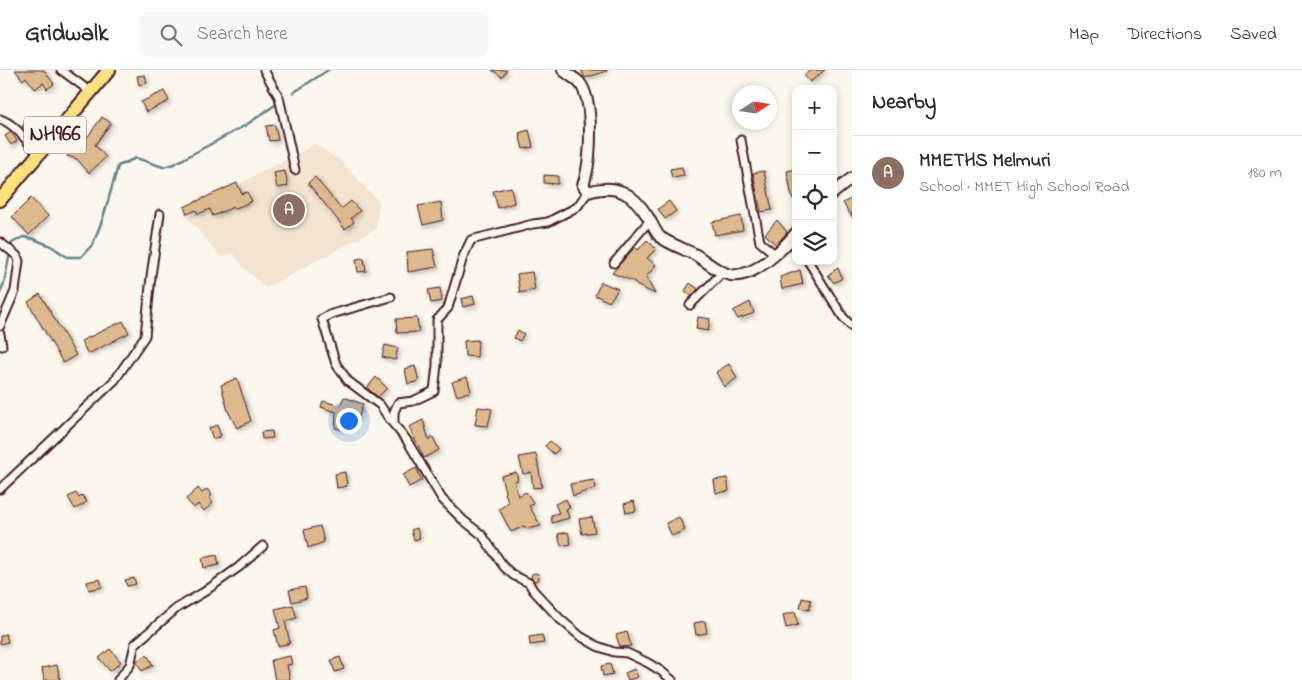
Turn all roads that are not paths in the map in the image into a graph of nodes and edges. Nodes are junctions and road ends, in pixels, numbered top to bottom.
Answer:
1 (61, 70) edge
2 (109, 70) edge
3 (264, 70) edge
4 (564, 70) edge
5 (91, 92) junction
6 (0, 119) edge
7 (741, 140) dead end
8 (40, 153) junction
9 (295, 170) dead end
10 (852, 178) edge
11 (837, 190) edge
12 (588, 192) junction
13 (0, 200) edge
14 (160, 214) dead end
15 (650, 220) junction
16 (792, 241) edge
17 (0, 242) edge
18 (775, 254) junction
19 (614, 263) dead end
20 (810, 265) edge
21 (724, 272) junction
22 (391, 296) dead end
23 (690, 305) dead end
24 (0, 326) edge
25 (852, 327) edge
26 (0, 334) edge
27 (2, 346) dead end
28 (394, 424) junction
29 (0, 490) edge
30 (264, 546) dead end
31 (118, 680) edge
32 (672, 680) edge

1 - 5 street
2 - 5 highway, NH966
3 - 9 street
4 - 12 street
5 - 8 highway, NH966
6 - 8 street
7 - 18 street
8 - 13 highway, NH966
10 - 11 street
12 - 15 street
12 - 28 street
14 - 29 street
15 - 19 street
15 - 21 street
16 - 18 street
17 - 24 street
18 - 21 street
20 - 25 street
21 - 23 street
22 - 28 street
26 - 27 street
28 - 32 street
30 - 31 street

